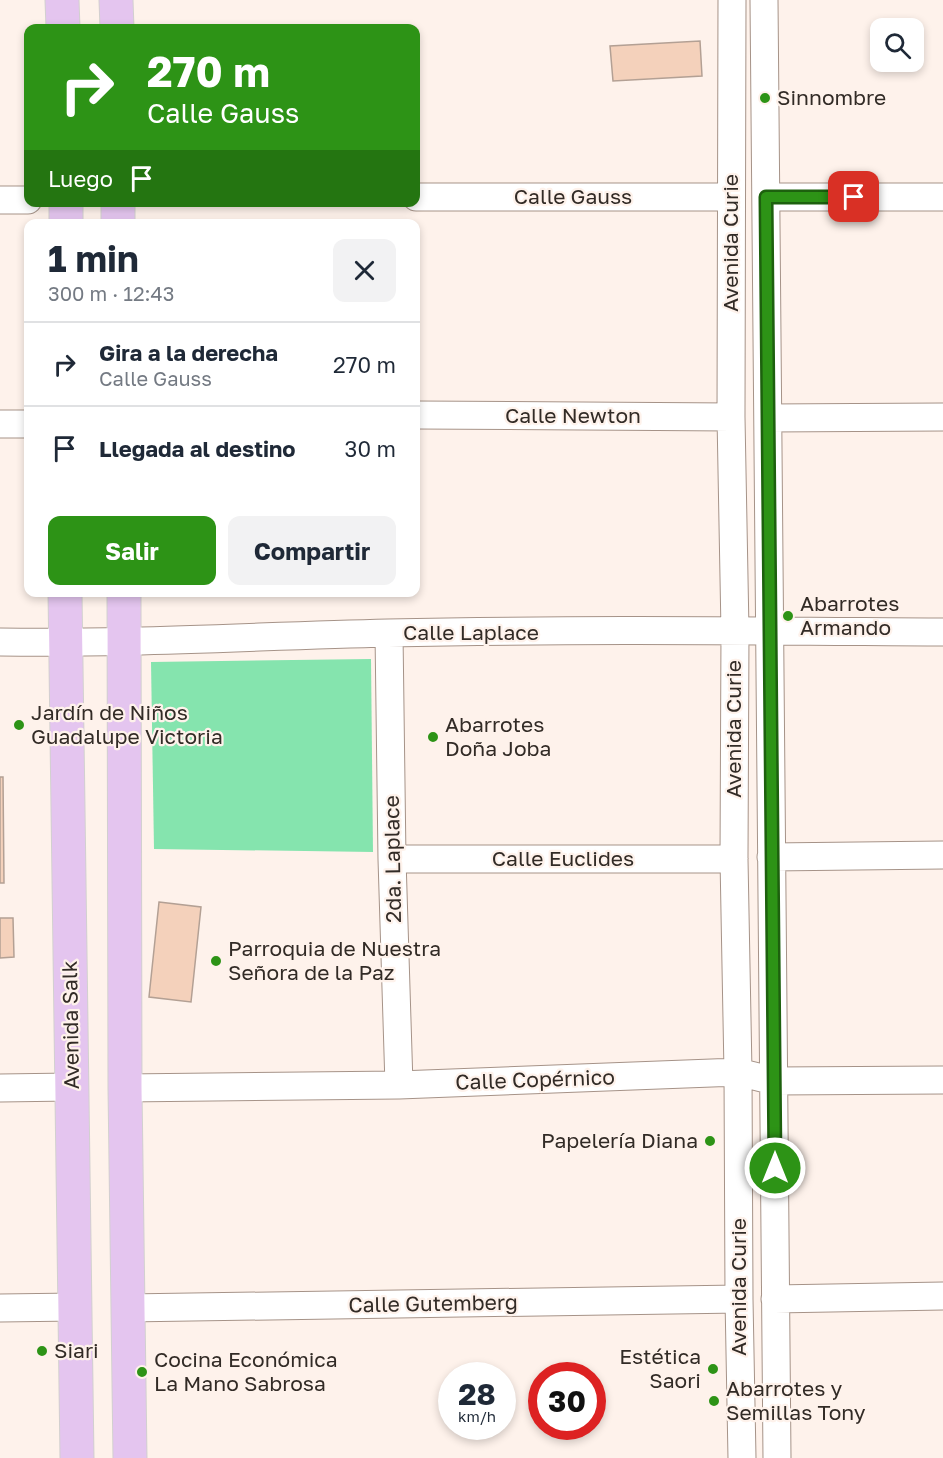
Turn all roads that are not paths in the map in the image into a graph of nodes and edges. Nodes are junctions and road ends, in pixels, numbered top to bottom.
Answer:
1 (62, 0) edge
2 (116, 0) edge
3 (732, 0) edge
4 (764, 0) edge
5 (63, 24) edge
6 (117, 24) edge
7 (420, 197) edge
8 (731, 197) junction
9 (766, 197) junction
10 (943, 197) edge
11 (0, 200) edge
12 (24, 200) edge
13 (420, 415) edge
14 (731, 417) junction
15 (768, 417) junction
16 (943, 417) edge
17 (24, 423) edge
18 (0, 424) edge
19 (65, 597) edge
20 (124, 597) edge
21 (735, 631) junction
22 (770, 631) junction
23 (943, 632) edge
24 (389, 633) junction
25 (0, 642) edge
26 (125, 642) junction
27 (66, 643) junction
28 (943, 855) edge
29 (771, 857) junction
30 (392, 859) junction
31 (734, 859) junction
32 (738, 1072) junction
33 (943, 1080) edge
34 (774, 1082) junction
35 (399, 1085) junction
36 (0, 1088) edge
37 (71, 1088) junction
38 (125, 1088) junction
39 (943, 1296) edge
40 (739, 1299) junction
41 (775, 1299) junction
42 (76, 1307) junction
43 (0, 1308) edge
44 (127, 1308) junction
45 (77, 1458) edge
46 (130, 1458) edge
47 (742, 1458) edge
48 (777, 1458) edge

1 - 5 main road
2 - 6 main road
3 - 8 street, Avenida Curie
4 - 9 street, Avenida Curie
7 - 8 street, Calle Gauss
8 - 14 street, Avenida Curie
9 - 10 street
9 - 15 street, Avenida Curie
11 - 12 street
13 - 14 street, Calle Newton
14 - 21 street, Avenida Curie
15 - 16 street
15 - 22 street, Avenida Curie
17 - 18 street
19 - 27 main road, Avenida Salk
20 - 26 main road
21 - 22 street, Calle Laplace
21 - 24 street, Calle Laplace
21 - 31 street, Avenida Curie
22 - 23 street, Calle Laplace
22 - 29 street, Avenida Curie
24 - 26 street, Calle Laplace
24 - 30 street, 2da. Laplace
25 - 27 street, Calle Laplace
26 - 27 street, Calle Laplace
26 - 38 main road
27 - 37 main road, Avenida Salk
28 - 29 street
29 - 34 street, Avenida Curie
30 - 31 street, Calle Euclides
30 - 35 street, 2da. Laplace
31 - 32 street, Avenida Curie
32 - 34 street, Calle Copérnico
32 - 35 street, Calle Copérnico
32 - 40 street, Avenida Curie
33 - 34 street, Calle Copérnico
34 - 41 street, Avenida Curie
35 - 38 street, Calle Copérnico
36 - 37 street
37 - 42 main road, Avenida Salk
38 - 44 main road
39 - 41 street
40 - 44 street, Calle Gutemberg
40 - 47 street, Avenida Curie
41 - 48 street, Avenida Curie
42 - 43 street
42 - 45 main road, Avenida Salk
44 - 46 main road

